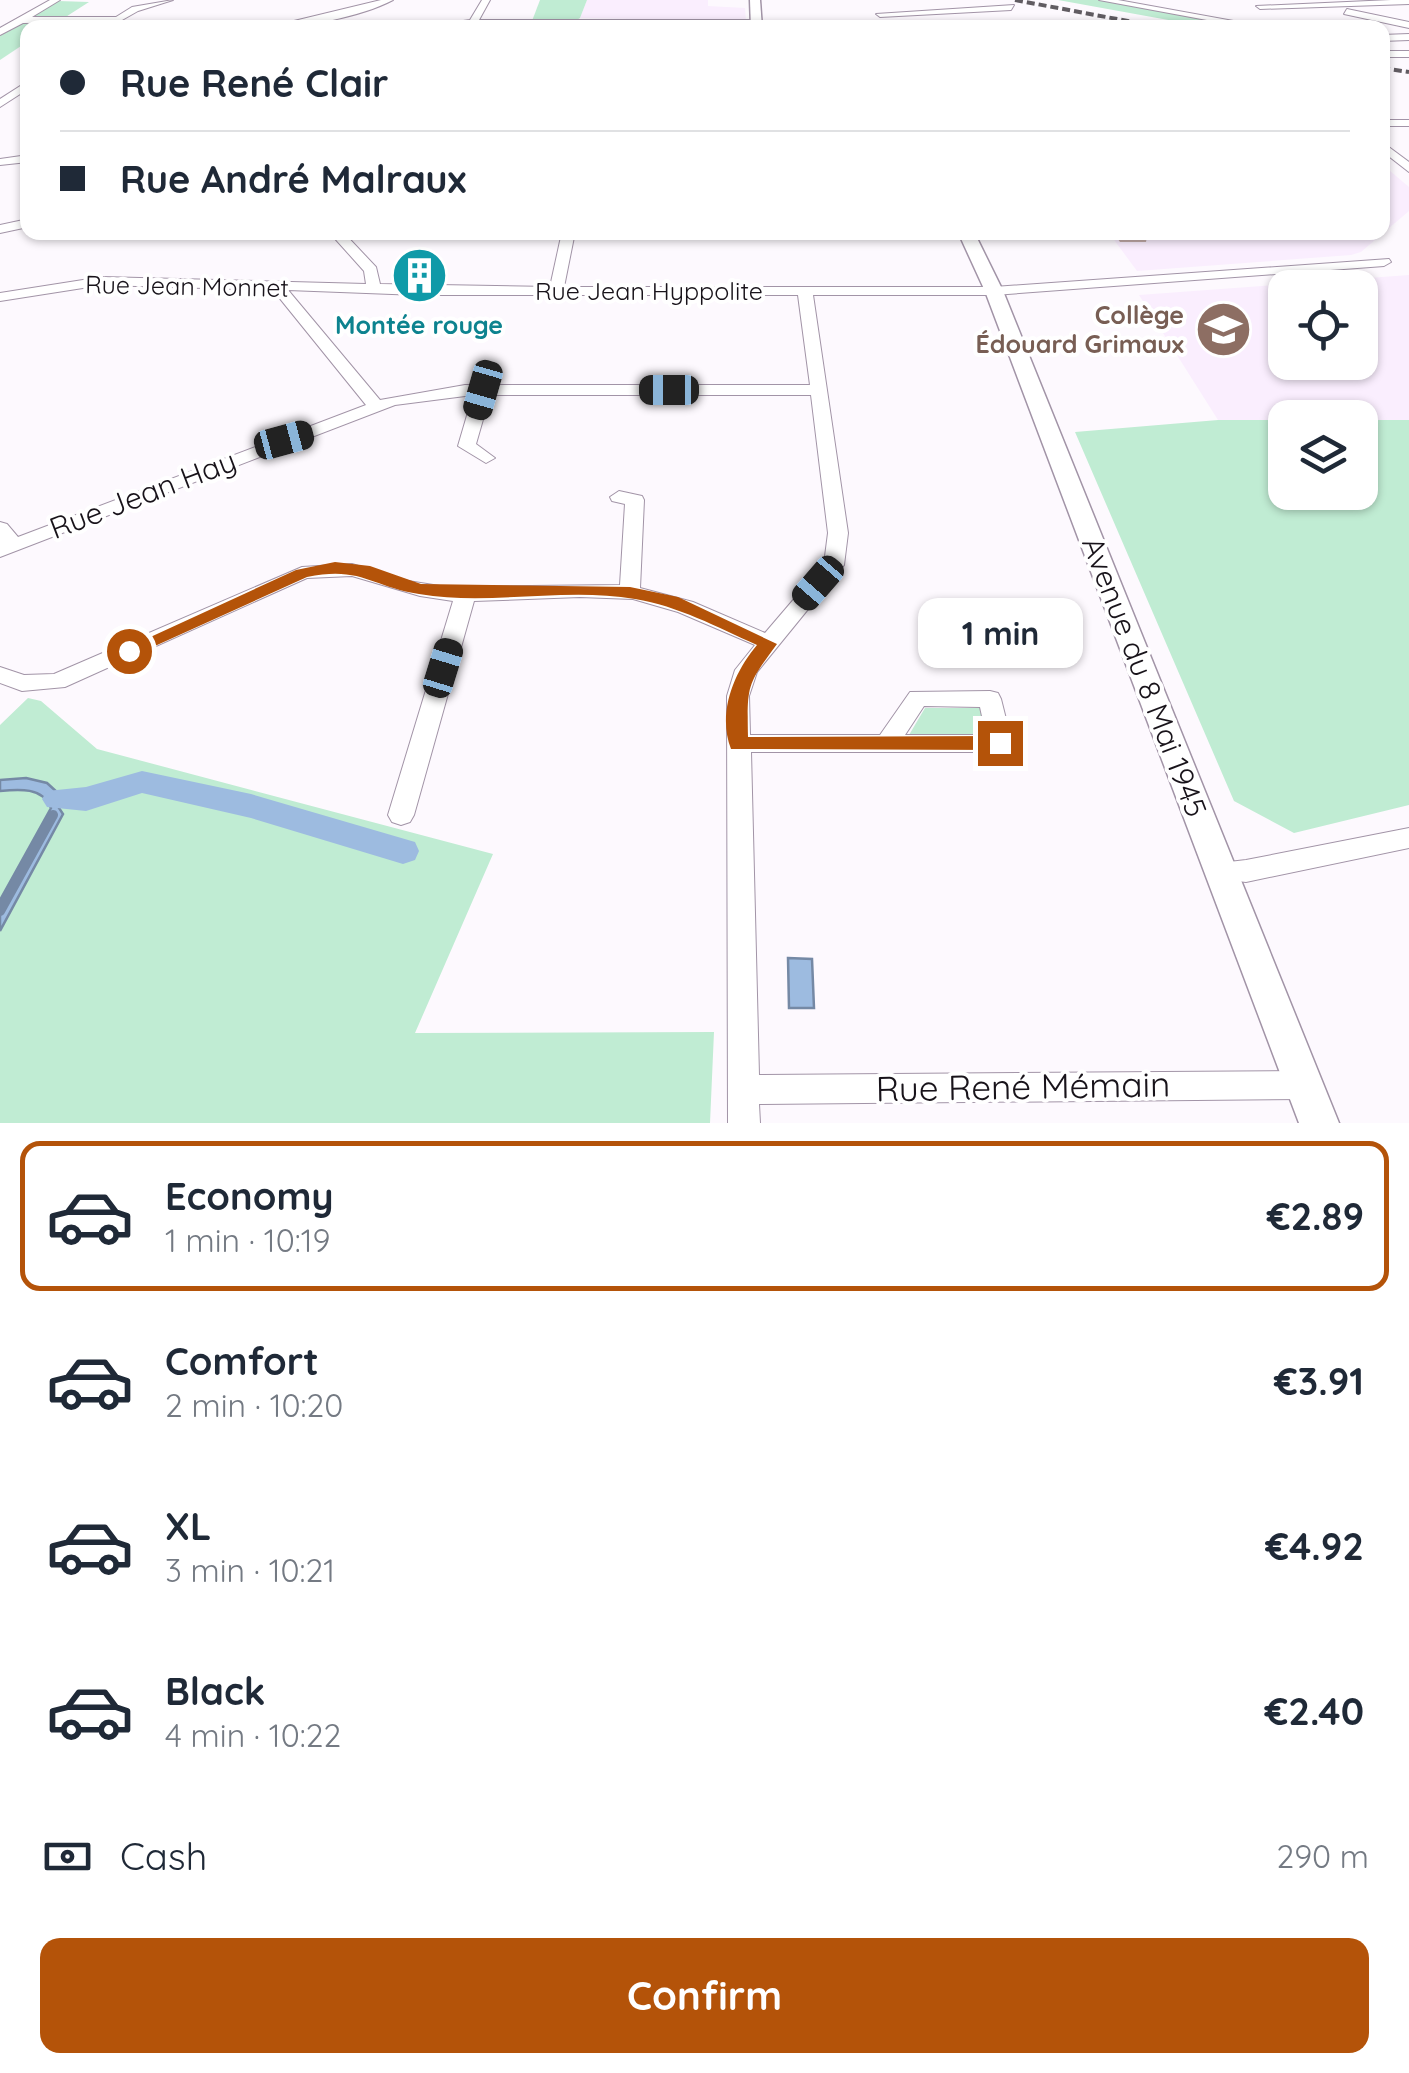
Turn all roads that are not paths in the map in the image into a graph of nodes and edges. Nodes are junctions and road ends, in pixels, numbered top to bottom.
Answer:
1 (56, 0) edge
2 (170, 0) edge
3 (389, 0) edge
4 (874, 0) edge
5 (1104, 0) edge
6 (1409, 2) edge
7 (1257, 3) edge
8 (1315, 5) junction
9 (1011, 7) dead end
10 (880, 14) junction
11 (115, 19) joint
12 (19, 20) junction
13 (309, 20) edge
14 (882, 20) edge
15 (1228, 20) edge
16 (1386, 20) edge
17 (0, 32) edge
18 (20, 90) edge
19 (0, 94) edge
20 (14, 94) junction
21 (20, 94) edge
22 (0, 104) edge
23 (1390, 152) edge
24 (1394, 155) junction
25 (1409, 156) edge
26 (1409, 168) edge
27 (343, 240) edge
28 (566, 240) edge
29 (970, 240) edge
30 (1384, 262) dead end
31 (279, 288) junction
32 (374, 288) junction
33 (556, 290) junction
34 (805, 291) junction
35 (994, 292) junction
36 (0, 297) edge
37 (483, 390) junction
38 (818, 390) junction
39 (376, 406) junction
40 (486, 458) dead end
41 (618, 497) dead end
42 (0, 528) edge
43 (7, 548) edge
44 (630, 592) junction
45 (466, 593) junction
46 (768, 644) junction
47 (0, 676) edge
48 (888, 742) dead end
49 (738, 744) junction
50 (402, 815) dead end
51 (1409, 838) edge
52 (1221, 872) junction
53 (1304, 1084) junction
54 (742, 1090) junction
55 (744, 1123) edge
56 (1319, 1123) edge

1 - 12 street
2 - 11 street
3 - 13 street
4 - 10 street
5 - 15 street
6 - 8 street
7 - 8 street
8 - 16 street
9 - 10 street
10 - 14 street
11 - 12 street
12 - 17 street
18 - 20 street
19 - 20 street
20 - 21 street
20 - 22 street
23 - 24 street
24 - 25 street
24 - 26 street
27 - 32 street
28 - 33 street
29 - 35 street, Avenue du 8 Mai 1945
30 - 35 street, Rue Jean Hyppolite
31 - 32 street, Rue Jean Monnet
31 - 36 street, Rue Jean Monnet
31 - 39 street
32 - 33 street, Rue Jean Hyppolite
33 - 34 street, Rue Jean Hyppolite
34 - 35 street, Rue Jean Hyppolite
34 - 38 street
35 - 52 street, Avenue du 8 Mai 1945
37 - 38 street, Rue Jean Hay
37 - 39 street, Rue Jean Hay
37 - 40 street
38 - 46 street
39 - 43 street, Rue Jean Hay
41 - 44 street
42 - 43 street
44 - 45 street
44 - 46 street
45 - 47 street
45 - 50 street
46 - 49 street
48 - 49 street
49 - 54 street
51 - 52 street
52 - 53 street, Avenue du 8 Mai 1945
53 - 54 street, Rue René Mémain
53 - 56 street, Avenue du 8 Mai 1945
54 - 55 street

